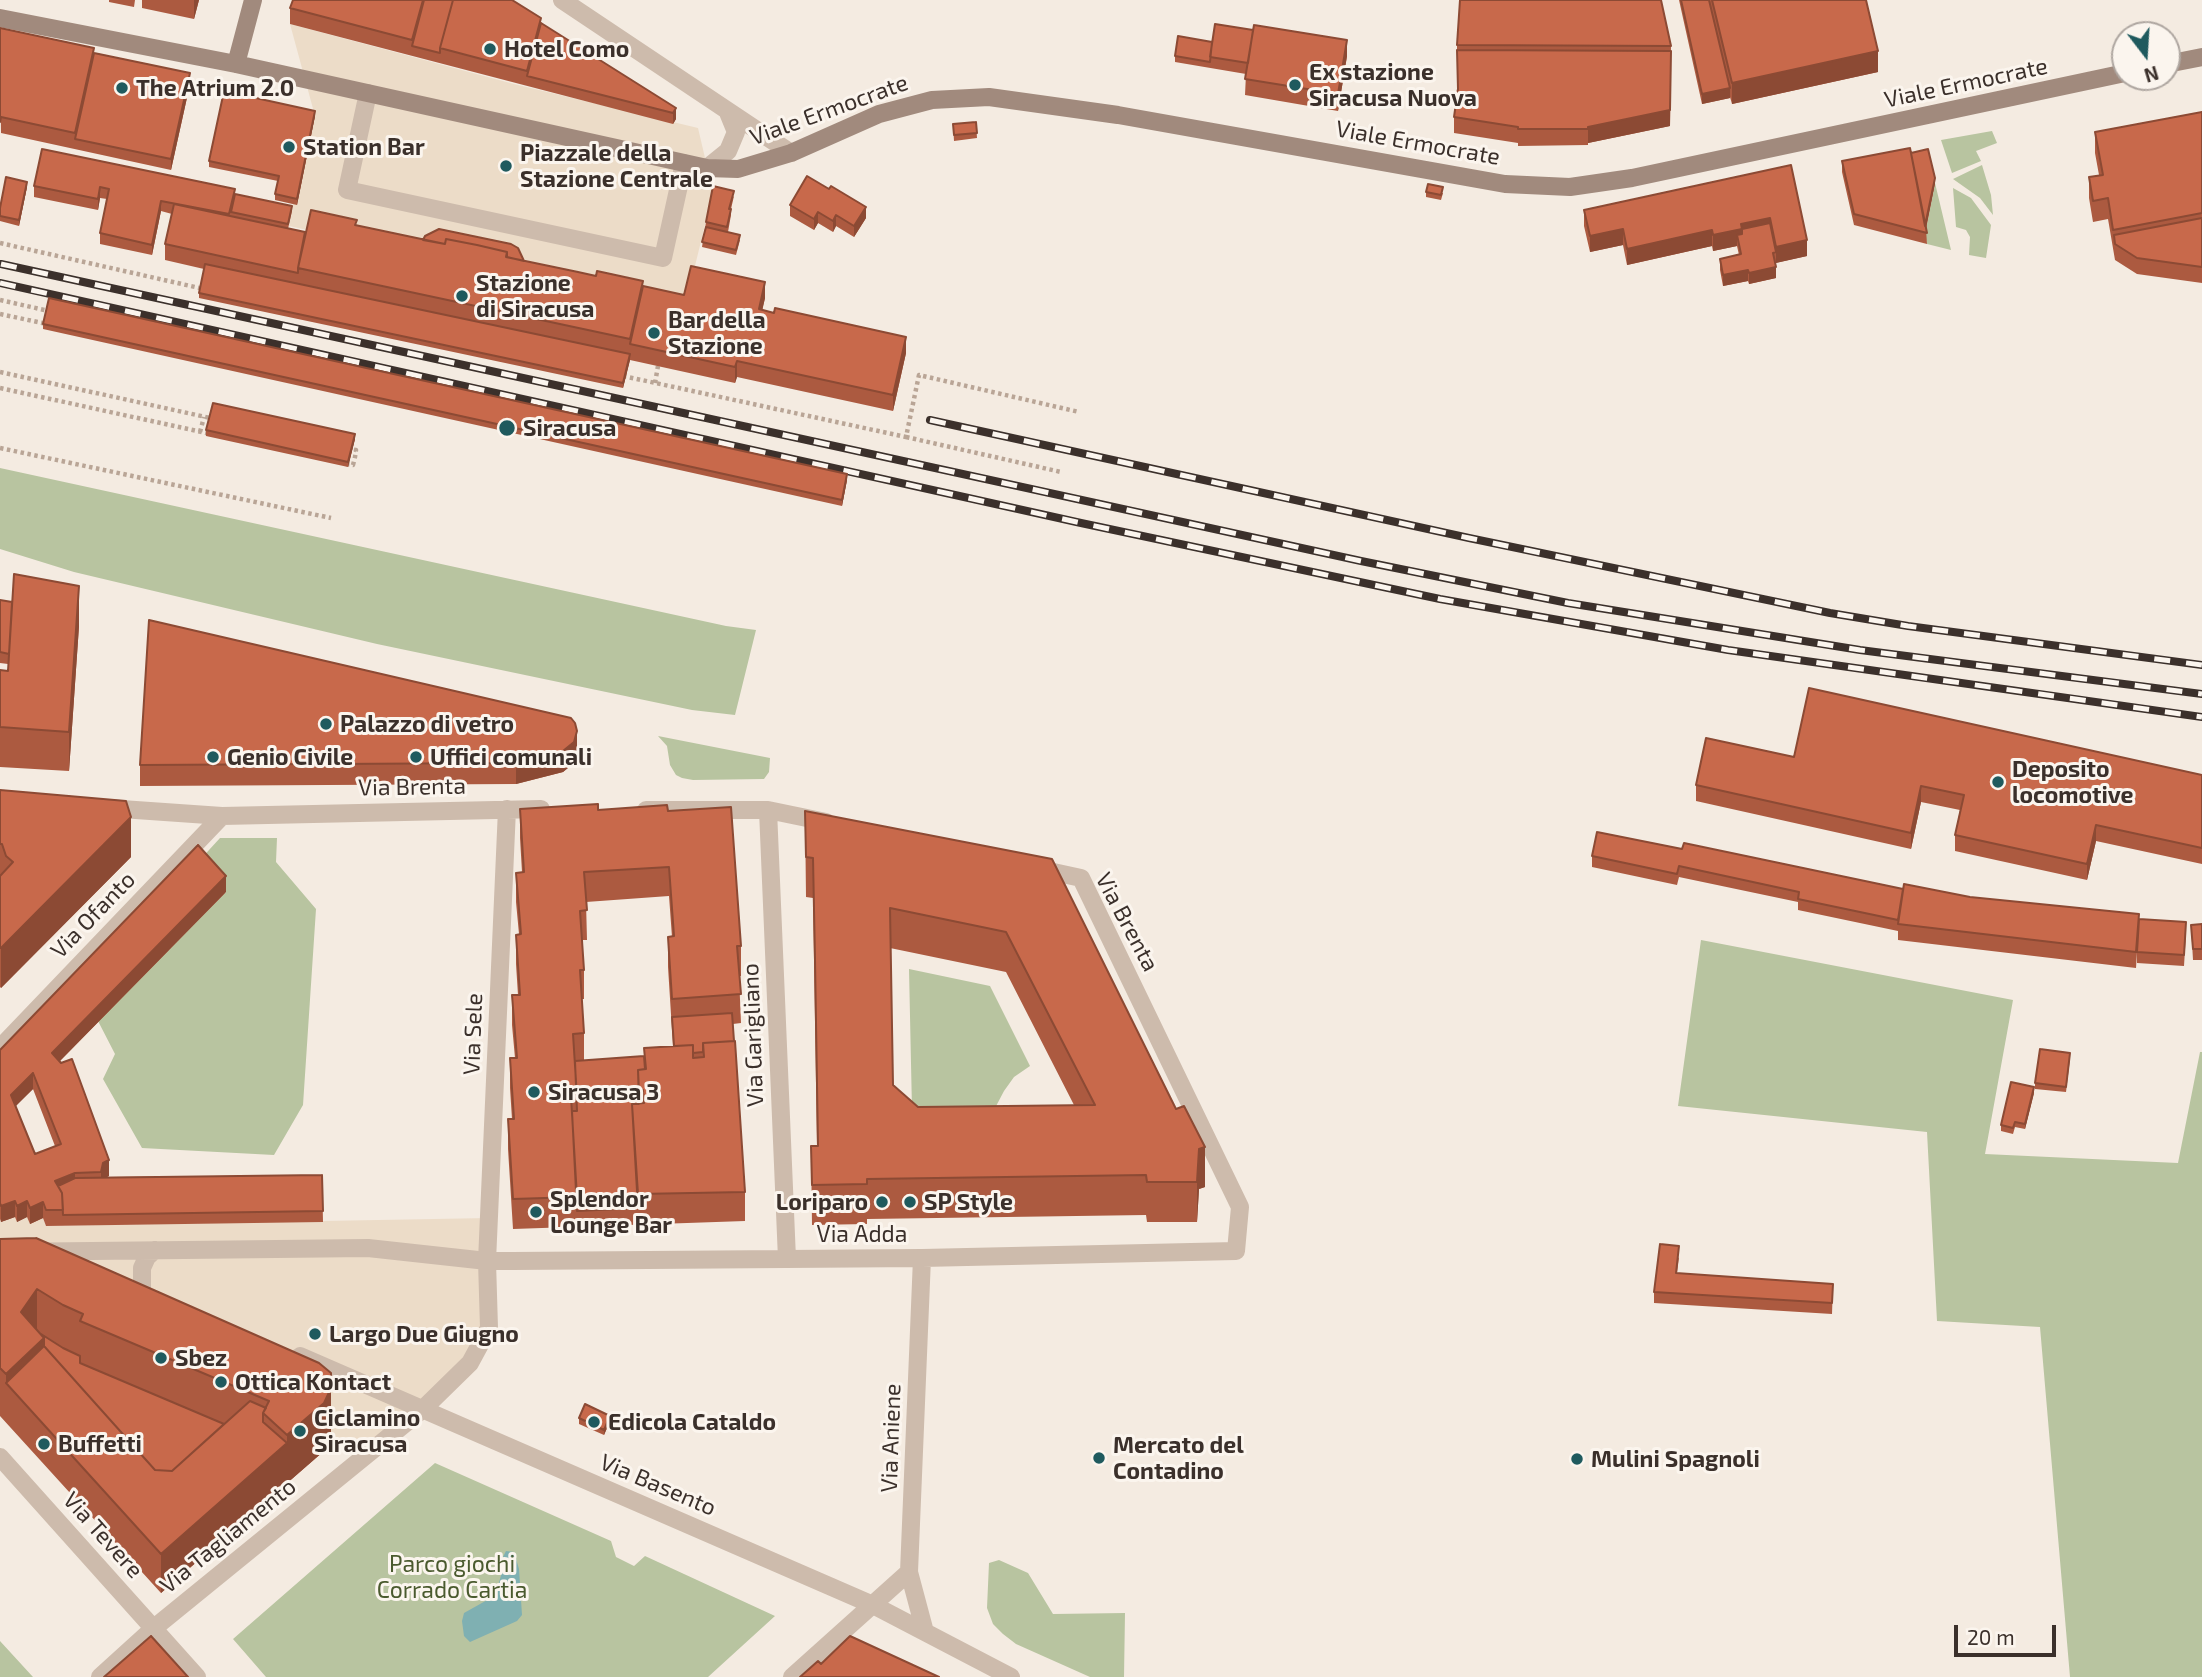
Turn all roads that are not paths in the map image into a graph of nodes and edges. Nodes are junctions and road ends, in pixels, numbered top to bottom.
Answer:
1 (253, 0) edge
2 (562, 0) edge
3 (0, 18) edge
4 (2202, 57) edge
5 (2181, 61) edge
6 (236, 64) junction
7 (2111, 76) edge
8 (368, 93) junction
9 (727, 110) junction
10 (791, 153) junction
11 (684, 163) junction
12 (707, 168) junction
13 (83, 806) edge
14 (507, 809) junction
15 (562, 810) edge
16 (630, 810) edge
17 (768, 810) junction
18 (222, 816) junction
19 (849, 827) edge
20 (1013, 863) edge
21 (0, 1048) edge
22 (155, 1250) junction
23 (1236, 1251) joint
24 (0, 1252) edge
25 (922, 1258) junction
26 (787, 1259) junction
27 (487, 1261) junction
28 (119, 1285) edge
29 (142, 1290) junction
30 (161, 1294) edge
31 (286, 1349) edge
32 (422, 1409) junction
33 (0, 1457) edge
34 (909, 1572) junction
35 (873, 1605) junction
36 (154, 1628) junction
37 (925, 1632) junction
38 (100, 1677) edge
39 (197, 1677) edge
40 (792, 1677) edge
41 (1011, 1677) edge

1 - 6 main road
2 - 9 street
3 - 6 main road, Viale Ermocrate
4 - 5 main road
6 - 8 main road, Viale Ermocrate
7 - 10 main road, Viale Ermocrate
8 - 11 main road, Viale Ermocrate
8 - 11 street
9 - 10 street
9 - 12 street
10 - 12 main road, Viale Ermocrate
11 - 12 main road, Viale Ermocrate
13 - 18 street, Via Brenta
14 - 15 street, Via Brenta
14 - 18 street, Via Brenta
14 - 27 street, Via Sele
16 - 17 street
17 - 19 street
17 - 26 street, Via Garigliano
18 - 21 street, Via Ofanto
20 - 23 street, Via Brenta
22 - 24 street, Via Adda
22 - 27 street, Via Adda
22 - 29 street
23 - 25 street, Via Adda
25 - 26 street, Via Adda
25 - 34 street, Via Aniene
26 - 27 street, Via Adda
27 - 32 street, Via Sele
28 - 29 street
29 - 30 street
31 - 32 street, Via Basento
32 - 35 street, Via Basento
32 - 36 street, Via Tagliamento
33 - 36 street, Via Tevere
34 - 35 street
34 - 37 street, Via Aniene
35 - 37 street, Via Basento
35 - 40 street
36 - 38 street, Via Tagliamento
36 - 39 street, Via Tevere
37 - 41 street

